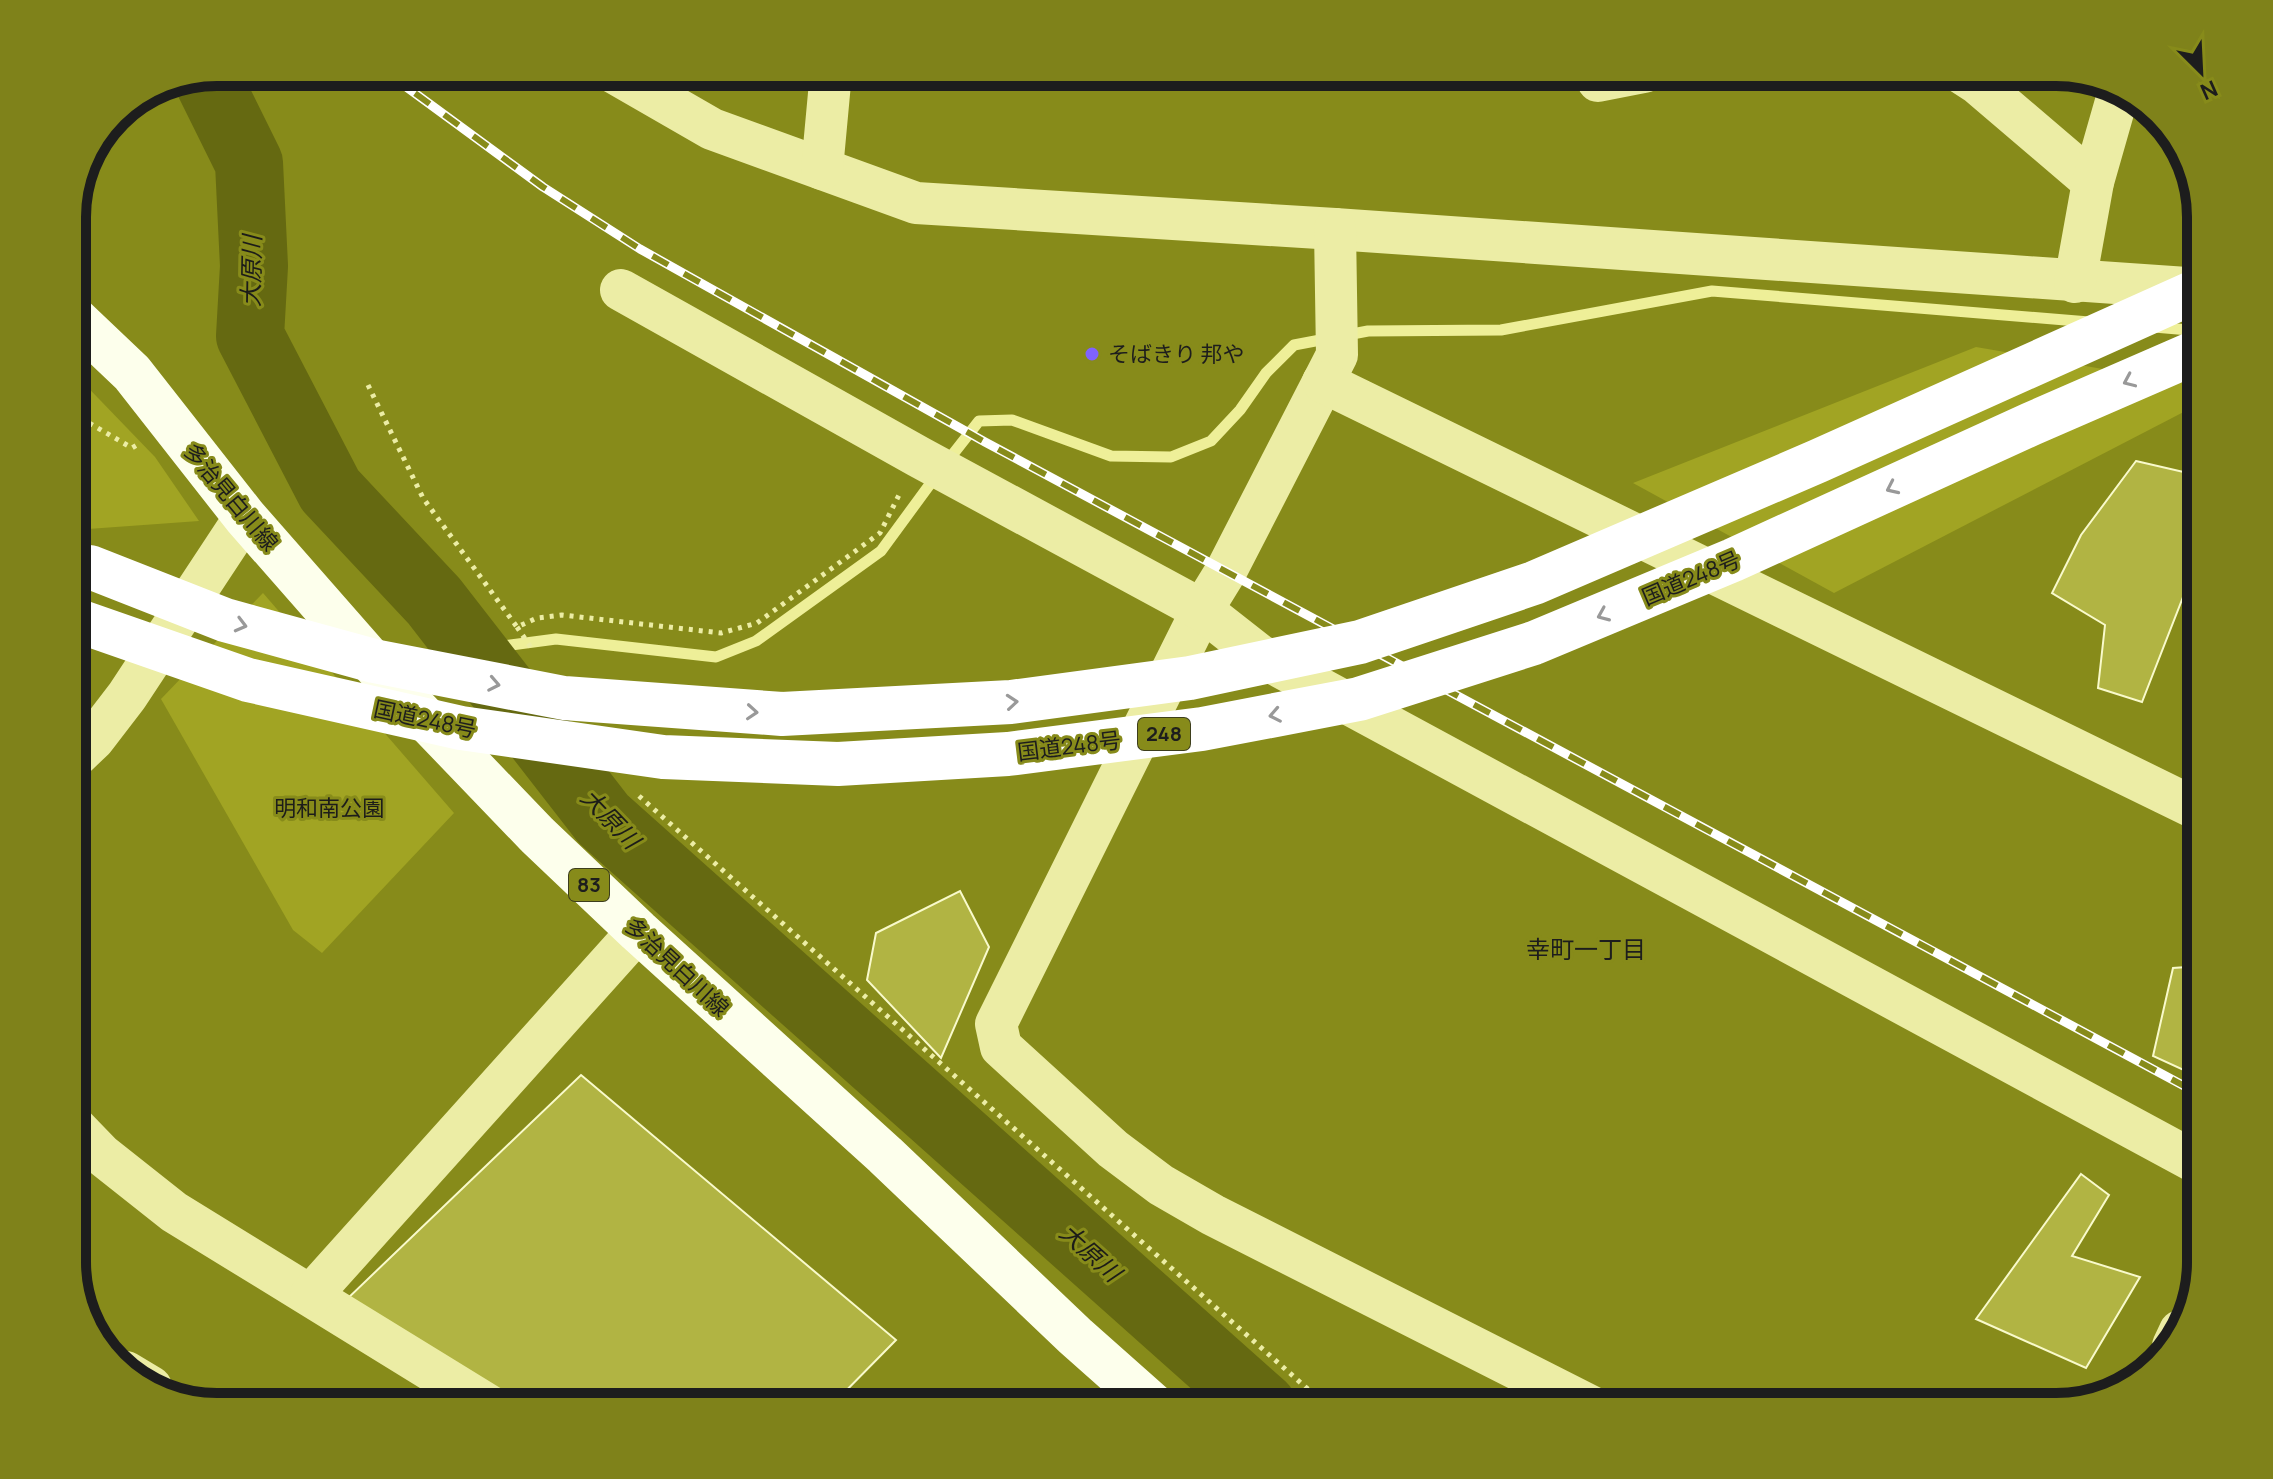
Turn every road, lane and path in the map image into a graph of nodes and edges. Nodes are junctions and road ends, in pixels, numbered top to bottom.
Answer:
1 (637, 86) edge
2 (830, 86) edge
3 (1981, 86) edge
4 (2116, 100) edge
5 (822, 169) junction
6 (2093, 182) junction
7 (1335, 229) junction
8 (2075, 282) junction
9 (621, 290) dead end
10 (2187, 293) edge
11 (2187, 299) edge
12 (86, 329) edge
13 (2187, 356) edge
14 (1323, 382) junction
15 (368, 385) dead end
16 (919, 457) junction
17 (245, 517) junction
18 (90, 567) dead end
19 (1202, 610) junction
20 (86, 624) edge
21 (517, 627) junction
22 (534, 651) dead end
23 (86, 747) edge
24 (629, 787) dead end
25 (2187, 804) edge
26 (638, 931) junction
27 (86, 1138) edge
28 (2187, 1157) edge
29 (311, 1295) junction
30 (468, 1393) edge
31 (1139, 1393) edge
32 (1312, 1393) edge
33 (1564, 1393) edge

1 - 5 street
2 - 5 street
3 - 6 street
4 - 6 street
5 - 7 street
6 - 8 street
7 - 8 street
7 - 14 street
8 - 10 street
9 - 16 street
18 -> 11 highway, 248, bridge
12 - 17 main road, 多治見白川線 / 83
13 -> 20 highway, 国道248号 / 248, bridge
14 - 19 street
14 - 25 street
15 - 21 path
16 - 19 street
16 - 21 path
17 - 23 street
17 - 26 main road, 多治見白川線 / 83
19 - 28 street
19 - 33 street
21 - 22 path
24 - 32 path
26 - 29 street
26 - 31 main road, 多治見白川線 / 83
27 - 29 street
29 - 30 street

